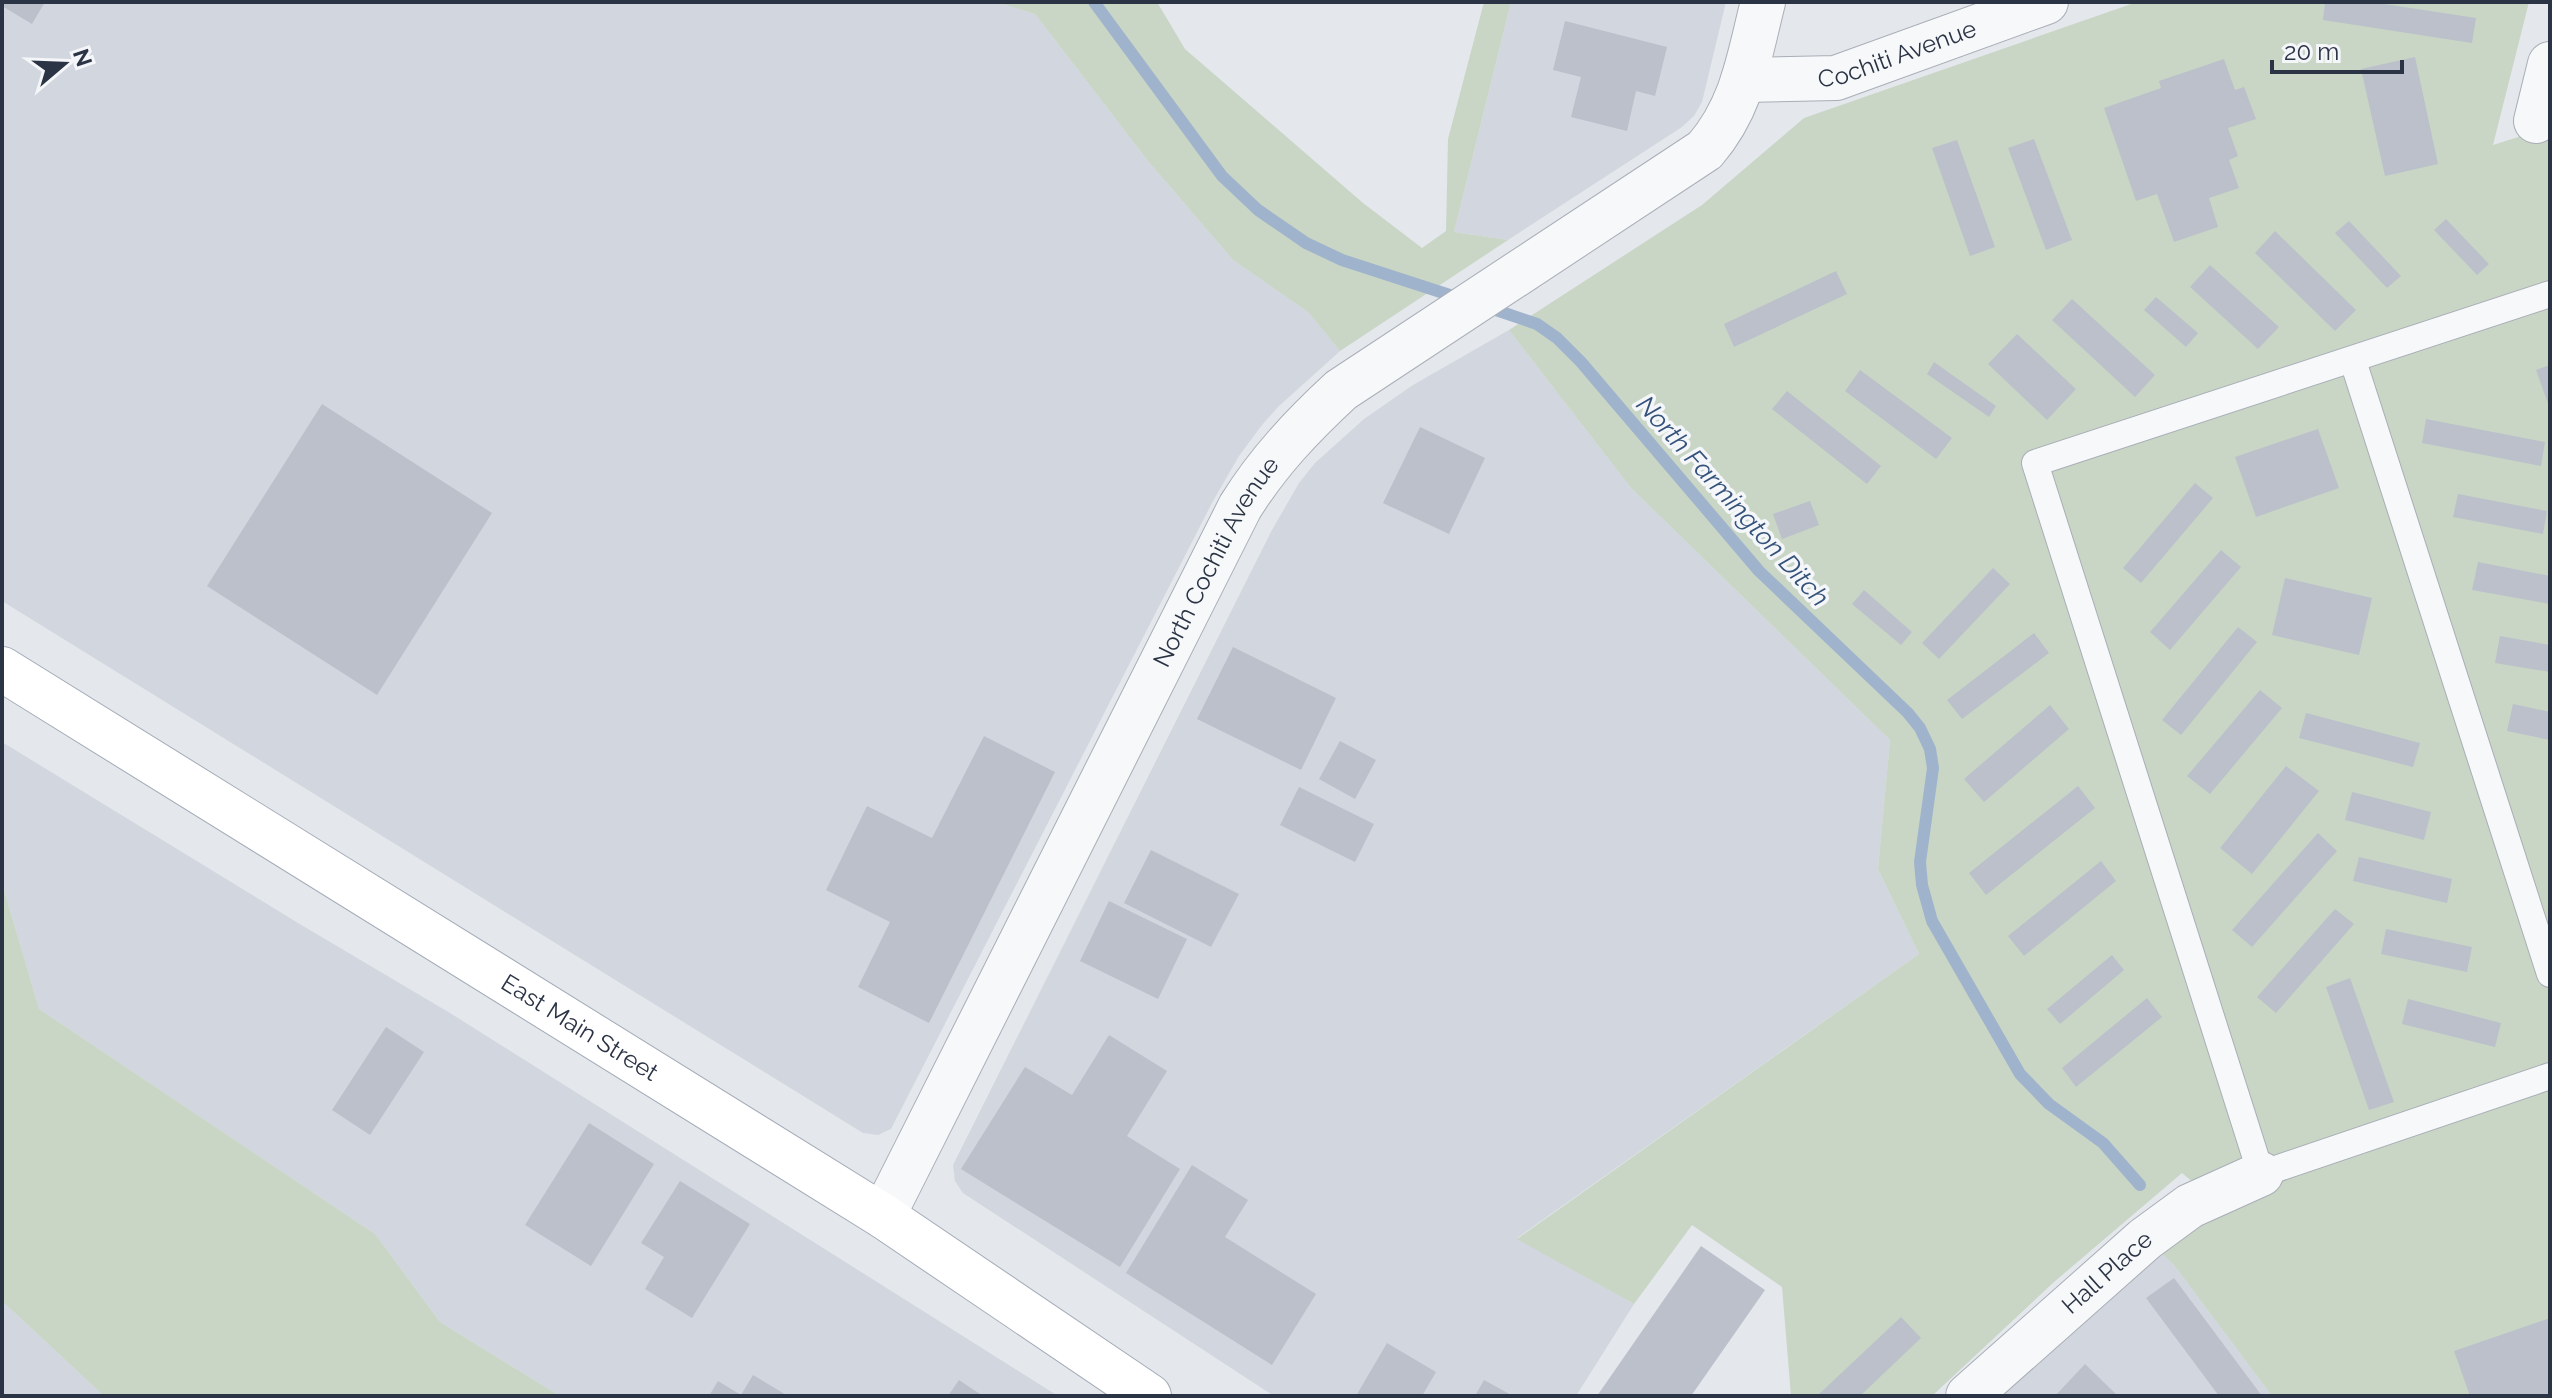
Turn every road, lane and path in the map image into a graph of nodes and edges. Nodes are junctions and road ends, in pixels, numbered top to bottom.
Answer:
1 (1763, 2) edge
2 (2046, 2) edge
3 (2550, 64) edge
4 (1743, 80) junction
5 (2536, 121) dead end
6 (2550, 294) edge
7 (2353, 361) junction
8 (2, 669) edge
9 (2550, 974) edge
10 (2550, 1076) edge
11 (2261, 1174) junction
12 (883, 1216) junction
13 (1149, 1396) edge
14 (1968, 1396) edge

1 - 4 street, North Cochiti Avenue
2 - 4 street, Cochiti Avenue
3 - 5 street
4 - 12 street, North Cochiti Avenue
6 - 7 lane
7 - 9 lane
7 - 11 lane
8 - 12 main road, East Main Street
10 - 11 lane
11 - 14 street, Hall Place
12 - 13 main road, East Main Street

